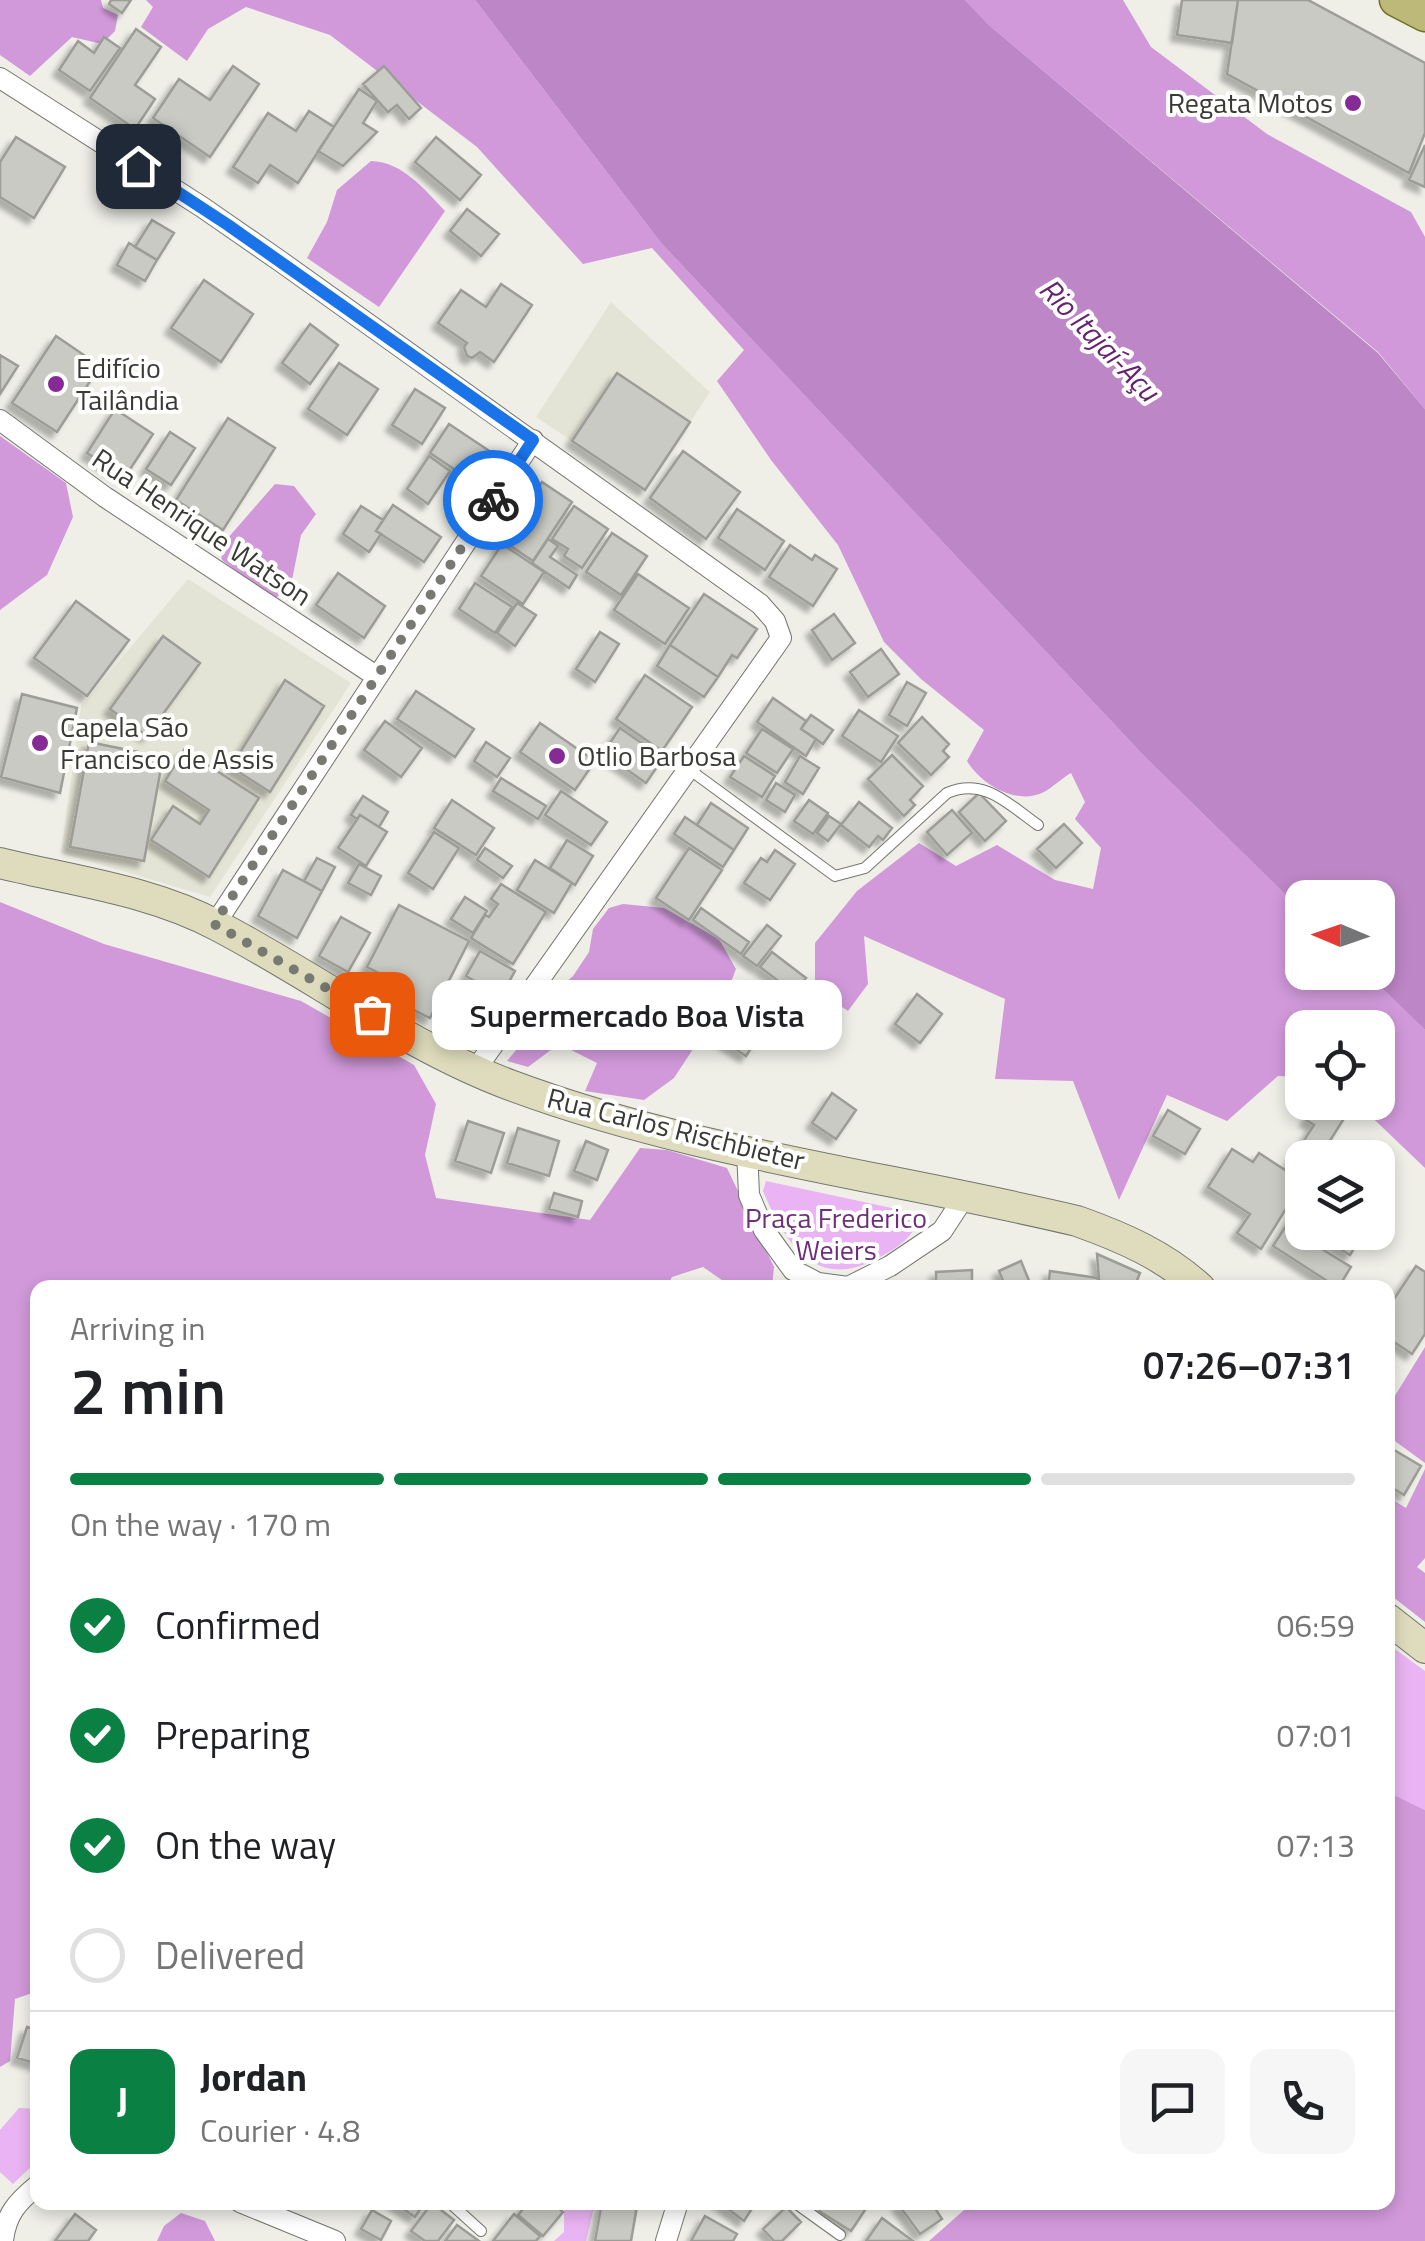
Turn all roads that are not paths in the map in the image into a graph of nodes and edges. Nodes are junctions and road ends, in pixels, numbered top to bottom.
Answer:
1 (1396, 0) edge
2 (1425, 16) edge
3 (0, 78) edge
4 (0, 420) edge
5 (533, 440) junction
6 (376, 676) junction
7 (690, 770) junction
8 (1038, 825) dead end
9 (0, 862) edge
10 (214, 924) junction
11 (476, 1069) junction
12 (747, 1150) junction
13 (965, 1196) junction
14 (790, 1279) edge
15 (862, 1280) edge
16 (1192, 1280) edge
17 (1395, 1624) edge
18 (1425, 1648) edge
19 (30, 2195) edge
20 (259, 2210) edge
21 (459, 2210) edge
22 (676, 2210) edge
23 (805, 2210) edge
24 (481, 2230) dead end
25 (840, 2235) dead end
26 (4, 2241) edge
27 (335, 2241) edge
28 (666, 2241) edge

1 - 2 main road
3 - 5 street
4 - 6 street, Rua Henrique Watson
5 - 6 street
5 - 7 street
6 - 10 street
7 - 8 lane
7 - 11 street
9 - 10 street, Rua Carlos Rischbieter
10 - 11 street, Rua Carlos Rischbieter
11 - 12 street, Rua Carlos Rischbieter
12 - 13 street, Rua Carlos Rischbieter
12 - 14 street
13 - 15 street
13 - 16 street, Rua Carlos Rischbieter
17 - 18 street
19 - 26 street
20 - 27 street
21 - 24 lane
22 - 28 street
23 - 25 lane

